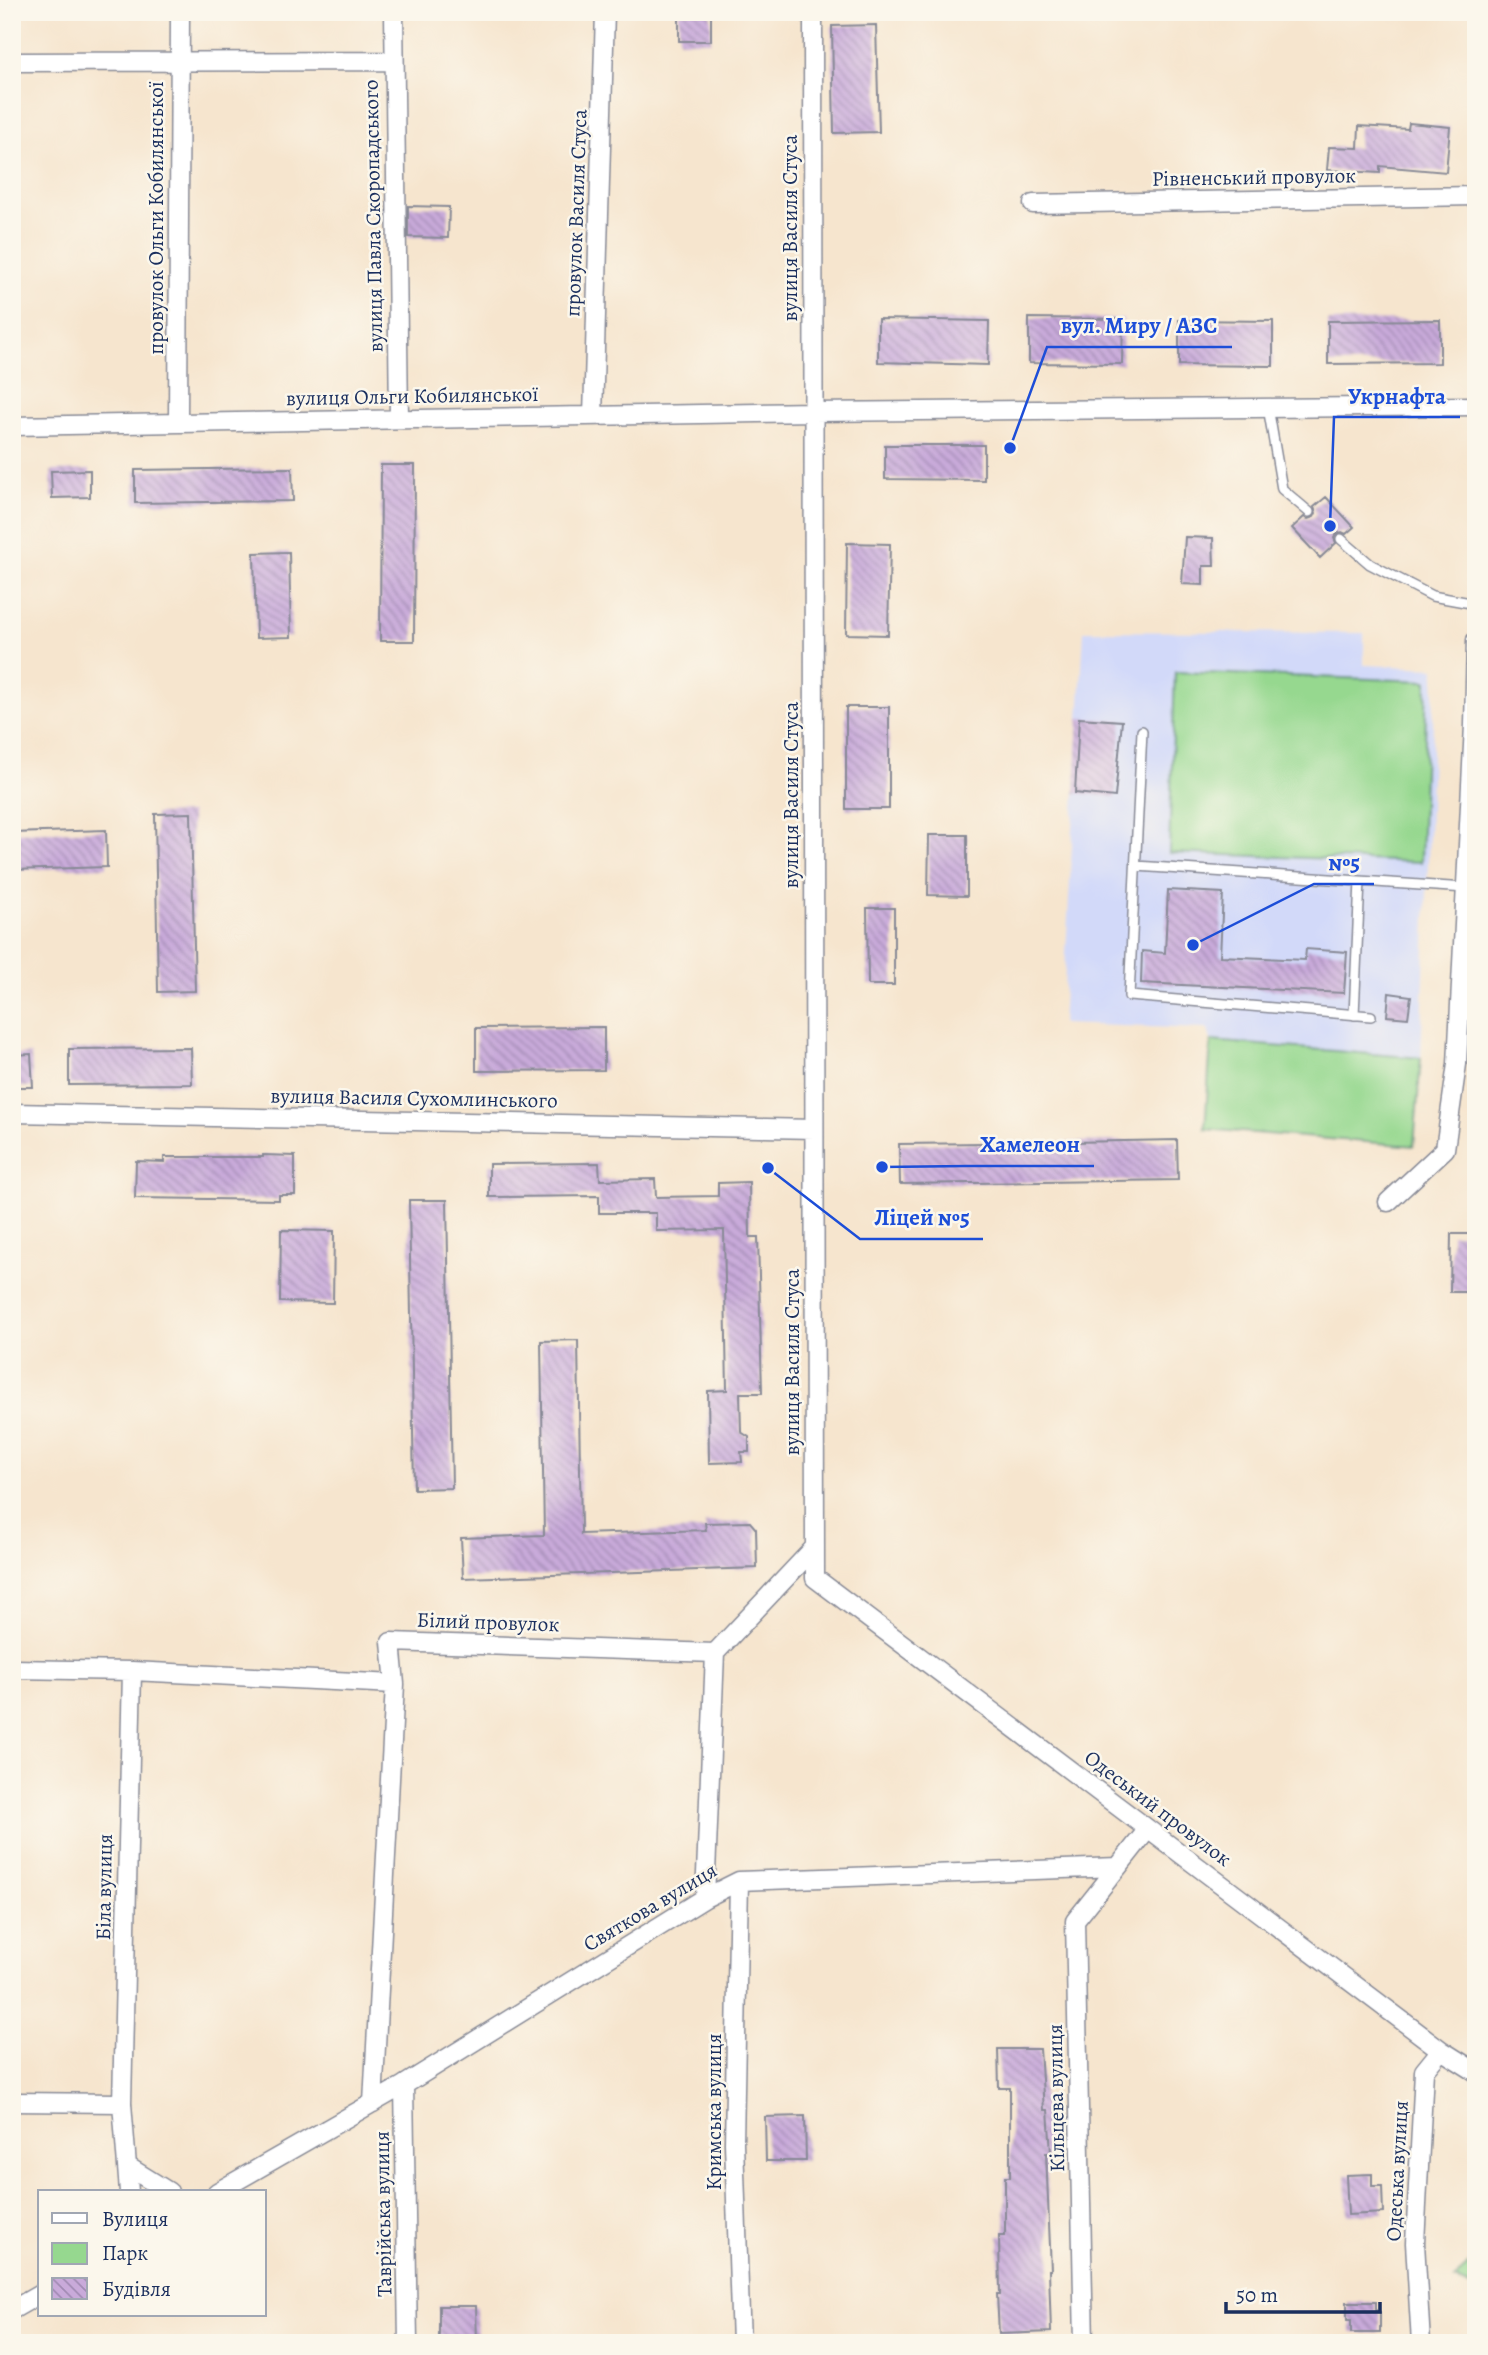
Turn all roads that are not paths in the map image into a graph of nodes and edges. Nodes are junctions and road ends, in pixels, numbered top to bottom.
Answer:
1 (180, 12) edge
2 (394, 12) edge
3 (605, 12) edge
4 (813, 12) edge
5 (180, 61) junction
6 (394, 61) junction
7 (12, 62) edge
8 (1476, 196) edge
9 (1033, 204) dead end
10 (1268, 407) junction
11 (1476, 407) edge
12 (813, 412) junction
13 (593, 415) junction
14 (398, 419) junction
15 (178, 423) junction
16 (12, 426) edge
17 (1309, 512) dead end
18 (1341, 539) dead end
19 (1476, 604) edge
20 (1476, 640) edge
21 (1142, 731) dead end
22 (1136, 866) junction
23 (1360, 881) junction
24 (1466, 888) junction
25 (1354, 1015) junction
26 (1371, 1016) dead end
27 (1457, 1063) junction
28 (1476, 1066) edge
29 (12, 1113) edge
30 (814, 1129) junction
31 (1388, 1202) dead end
32 (815, 1547) junction
33 (815, 1578) joint
34 (715, 1653) junction
35 (12, 1669) edge
36 (132, 1671) junction
37 (395, 1684) junction
38 (1148, 1829) junction
39 (1118, 1867) junction
40 (739, 1881) junction
41 (705, 1898) junction
42 (1441, 2050) junction
43 (1476, 2072) edge
44 (404, 2085) junction
45 (12, 2102) edge
46 (122, 2103) junction
47 (373, 2103) junction
48 (127, 2166) junction
49 (130, 2190) edge
50 (166, 2190) edge
51 (221, 2190) edge
52 (38, 2295) edge
53 (12, 2310) edge
54 (408, 2343) edge
55 (741, 2343) edge
56 (1084, 2343) edge
57 (1421, 2343) edge

1 - 5 street, провулок Ольги Кобилянської
2 - 6 street, вулиця Павла Скоропадського
3 - 13 street, провулок Василя Стуса
4 - 12 street, вулиця Василя Стуса
5 - 6 street
5 - 7 street
5 - 15 street, провулок Ольги Кобилянської
6 - 14 street, вулиця Павла Скоропадського
8 - 9 street, Рівненський провулок
10 - 11 street, вулиця Ольги Кобилянської
10 - 12 street, вулиця Ольги Кобилянської
10 - 17 lane
12 - 13 street, вулиця Ольги Кобилянської
12 - 30 street, вулиця Василя Стуса
13 - 14 street, вулиця Ольги Кобилянської
14 - 15 street, вулиця Ольги Кобилянської
15 - 16 street, вулиця Ольги Кобилянської
18 - 19 lane
20 - 24 street
21 - 22 lane
22 - 23 lane
22 - 25 lane
23 - 24 lane
23 - 25 lane
24 - 27 street
25 - 26 lane
27 - 28 street
27 - 31 street
29 - 30 street, вулиця Василя Сухомлинського
30 - 32 street, вулиця Василя Стуса
32 - 33 street, вулиця Василя Стуса
32 - 34 street
33 - 38 street, Одеський провулок
34 - 37 street, Білий провулок
34 - 41 street
35 - 36 street
36 - 37 street
36 - 46 street, Біла вулиця
37 - 47 street, Білий провулок
38 - 39 street
38 - 42 street, Одеський провулок
39 - 40 street, Святкова вулиця
39 - 56 street, Кільцева вулиця
40 - 41 street, Святкова вулиця
40 - 55 street, Кримська вулиця
41 - 44 street, Святкова вулиця
42 - 43 street, Одеський провулок
42 - 57 street, Одеська вулиця
44 - 47 street, Святкова вулиця
44 - 54 street, Таврійська вулиця
45 - 46 street
46 - 48 street, Біла вулиця
47 - 51 street, Святкова вулиця
48 - 49 street, Біла вулиця
48 - 50 street
52 - 53 street

